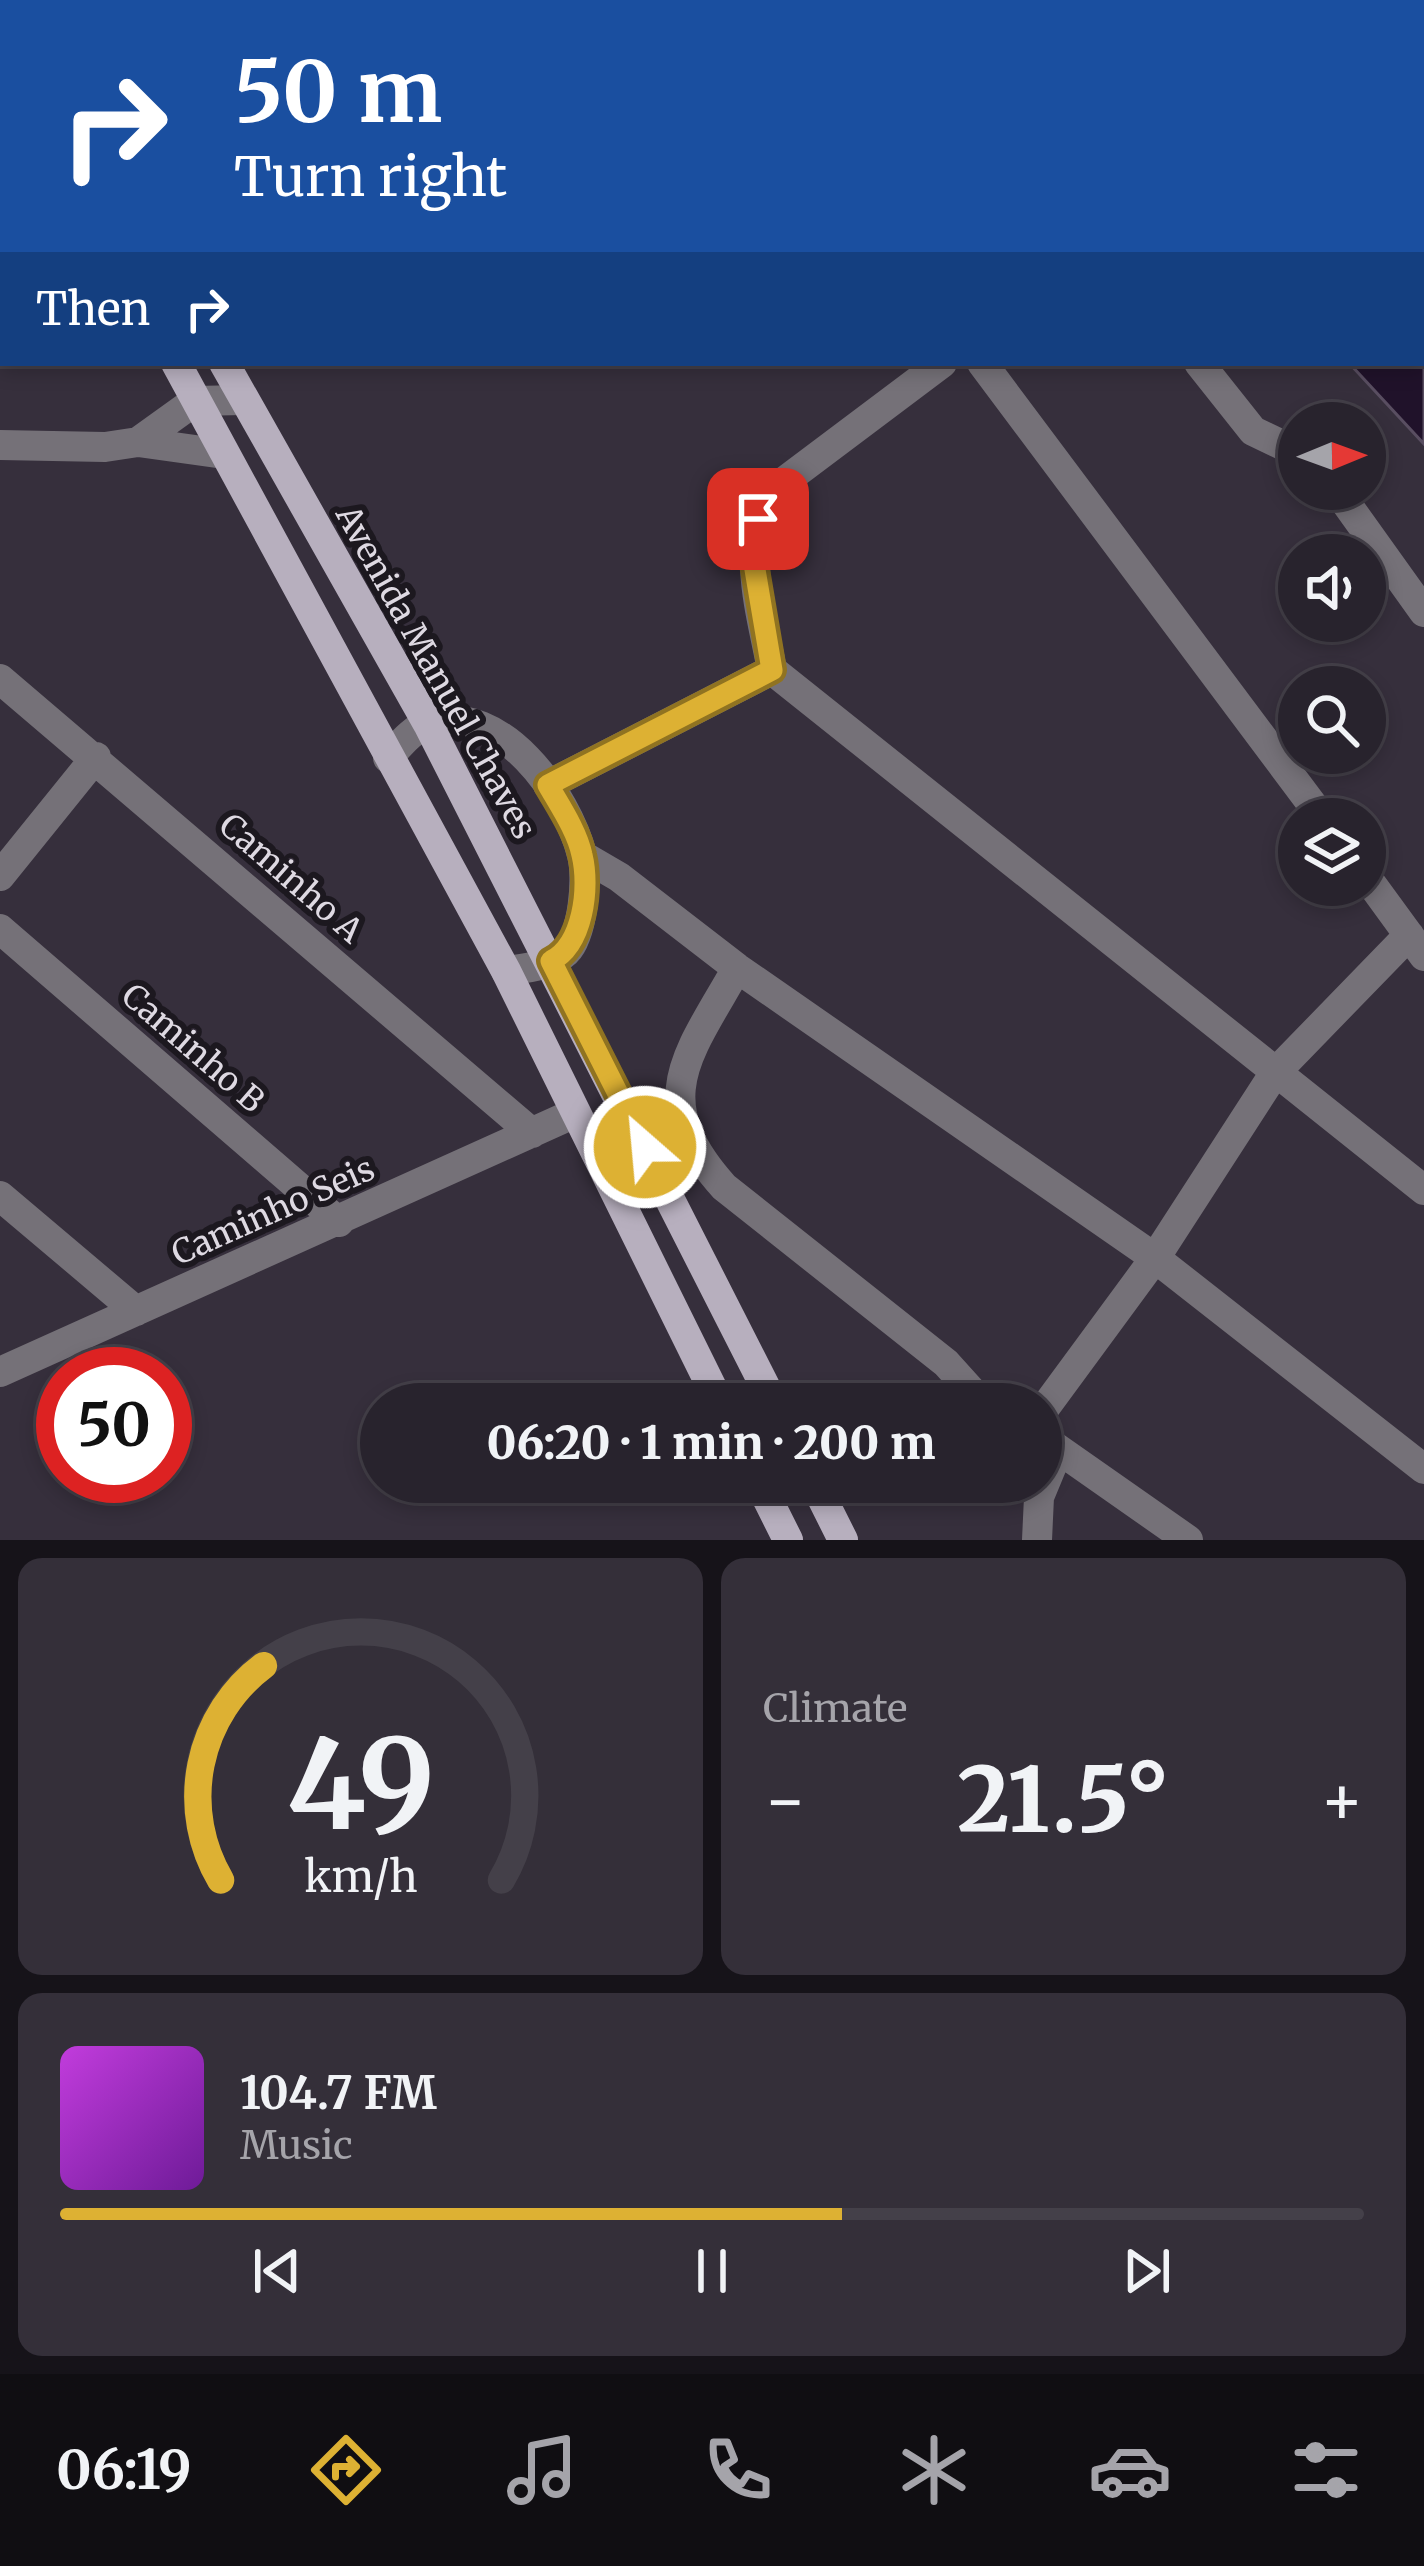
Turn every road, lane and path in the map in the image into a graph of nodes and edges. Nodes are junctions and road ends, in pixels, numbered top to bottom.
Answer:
1 (178, 366) edge
2 (226, 366) edge
3 (938, 366) edge
4 (984, 366) edge
5 (1201, 366) edge
6 (195, 400) junction
7 (243, 400) junction
8 (138, 442) junction
9 (1278, 443) edge
10 (0, 445) edge
11 (224, 454) junction
12 (1351, 510) edge
13 (1424, 612) edge
14 (772, 670) junction
15 (0, 679) edge
16 (428, 724) junction
17 (96, 757) junction
18 (388, 758) junction
19 (548, 785) junction
20 (1307, 798) edge
21 (583, 856) junction
22 (0, 876) edge
23 (1386, 903) edge
24 (1417, 945) edge
25 (6, 948) edge
26 (551, 961) junction
27 (737, 968) junction
28 (506, 971) junction
29 (1274, 1074) junction
30 (575, 1113) junction
31 (532, 1133) junction
32 (1424, 1151) edge
33 (1398, 1170) junction
34 (1424, 1190) edge
35 (0, 1196) edge
36 (339, 1222) junction
37 (1155, 1258) junction
38 (136, 1311) junction
39 (0, 1372) edge
40 (710, 1383) edge
41 (763, 1383) edge
42 (964, 1383) edge
43 (1062, 1384) edge
44 (1062, 1453) edge
45 (1424, 1468) edge
46 (770, 1503) edge
47 (824, 1503) edge
48 (1040, 1503) edge
49 (788, 1540) edge
50 (843, 1540) edge
51 (1037, 1540) edge
52 (1188, 1540) edge

1 - 6 main road
2 - 7 main road, Avenida Manuel Chaves
3 - 14 street
4 - 20 street
5 - 9 street
6 - 7 street
6 - 8 street
6 - 11 main road
7 - 16 main road, Avenida Manuel Chaves
8 - 10 street
8 - 11 street
11 - 18 main road
12 - 13 street
14 - 19 street
14 - 29 street
15 - 17 street, Caminho A
16 - 18 street
16 - 19 street
16 - 26 main road, Avenida Manuel Chaves
17 - 22 street
17 - 31 street, Caminho A
18 - 28 main road
19 - 21 street
21 - 26 street
21 - 27 street
23 - 24 street
24 - 29 street
25 - 36 street, Caminho B
26 - 28 street
26 - 41 main road, Avenida Manuel Chaves
27 - 37 street
27 - 42 street
28 - 30 main road
29 - 33 street
29 - 37 street
30 - 31 street, Caminho Seis
30 - 40 main road
31 - 36 street, Caminho Seis
32 - 33 street
33 - 34 street
35 - 38 street
36 - 38 street, Caminho Seis
37 - 43 street
37 - 45 street
38 - 39 street, Caminho Seis
44 - 52 street
46 - 49 main road
47 - 50 main road
48 - 51 street

